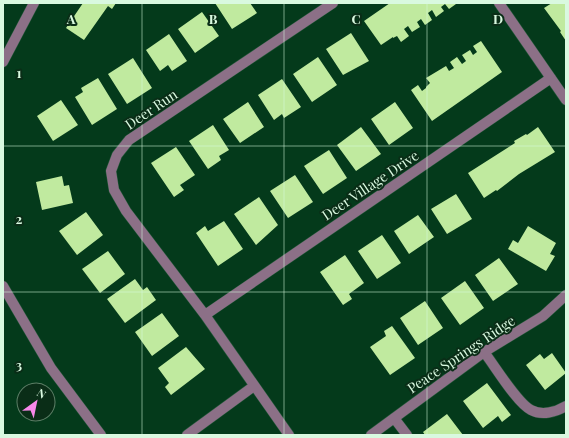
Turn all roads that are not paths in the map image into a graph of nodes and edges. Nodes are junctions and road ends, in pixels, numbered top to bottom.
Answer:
1 (34, 3) edge
2 (333, 3) edge
3 (499, 3) edge
4 (3, 62) edge
5 (551, 78) junction
6 (566, 100) edge
7 (3, 286) edge
8 (566, 295) edge
9 (205, 315) junction
10 (484, 352) junction
11 (254, 386) junction
12 (566, 406) edge
13 (394, 418) junction
14 (101, 435) edge
15 (187, 435) edge
16 (289, 435) edge
17 (371, 435) edge
18 (407, 435) edge

1 - 4 street
2 - 9 street, Deer Run
3 - 5 street
5 - 6 street
5 - 9 street, Deer Village Drive
7 - 14 street
8 - 10 street, Peace Springs Ridge
9 - 11 street, Deer Run
10 - 12 street
10 - 13 street, Peace Springs Ridge
11 - 15 street
11 - 16 street, Deer Run
13 - 17 street, Peace Springs Ridge
13 - 18 street

